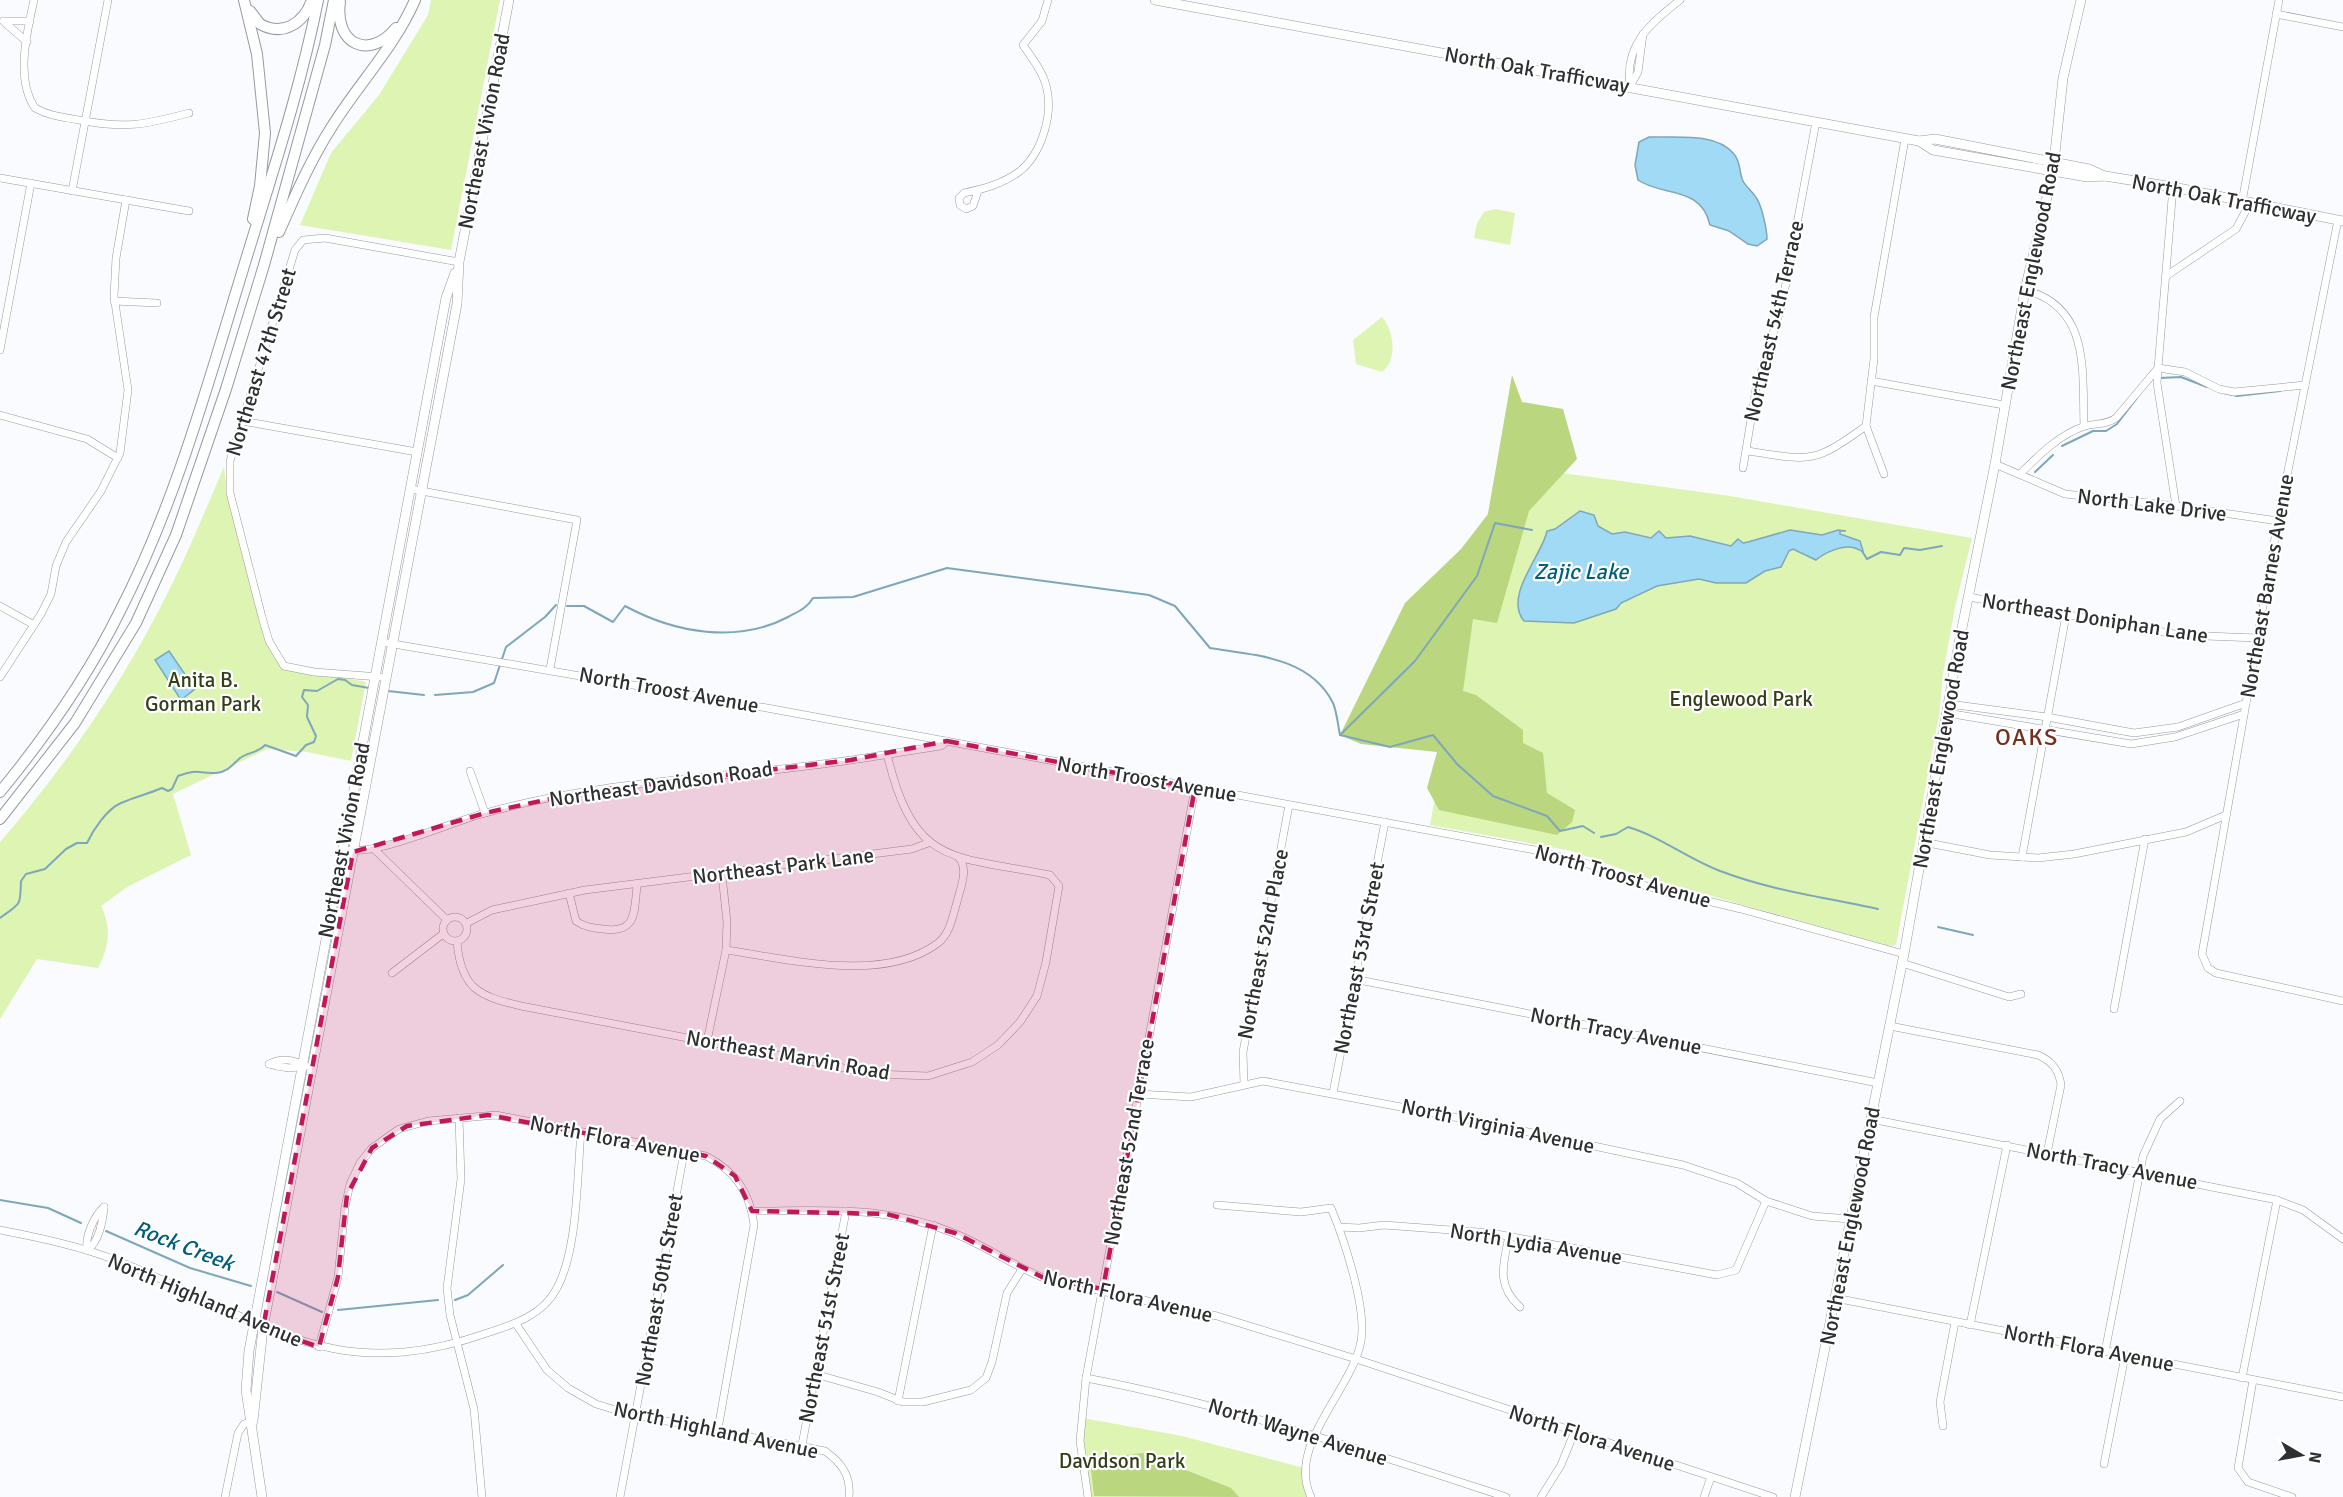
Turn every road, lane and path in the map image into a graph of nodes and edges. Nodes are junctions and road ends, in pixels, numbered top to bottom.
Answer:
1 (34, 0) edge
2 (108, 0) edge
3 (244, 0) edge
4 (249, 0) edge
5 (312, 0) edge
6 (318, 0) edge
7 (334, 0) edge
8 (340, 0) edge
9 (408, 0) edge
10 (415, 0) edge
11 (508, 0) edge
12 (1047, 0) edge
13 (1155, 0) edge
14 (1680, 0) edge
15 (2081, 0) edge
16 (2279, 0) edge
17 (2276, 14) junction
18 (30, 21) junction
19 (2, 22) edge
20 (2343, 27) edge
21 (27, 42) junction
22 (1630, 87) junction
23 (189, 113) dead end
24 (85, 121) junction
25 (1816, 122) junction
26 (1905, 139) junction
27 (2053, 167) junction
28 (0, 178) edge
29 (31, 183) junction
30 (2173, 187) junction
31 (72, 191) junction
32 (978, 192) dead end
33 (126, 200) junction
34 (2246, 203) junction
35 (189, 211) dead end
36 (2340, 221) edge
37 (251, 242) junction
38 (459, 262) junction
39 (264, 265) junction
40 (2166, 276) junction
41 (2025, 290) junction
42 (114, 301) junction
43 (157, 303) dead end
44 (0, 350) edge
45 (2158, 368) junction
46 (1871, 381) junction
47 (2305, 385) junction
48 (2004, 405) junction
49 (0, 415) edge
50 (242, 421) junction
51 (1866, 426) junction
52 (2084, 426) junction
53 (1748, 448) junction
54 (417, 452) junction
55 (118, 458) junction
56 (1995, 464) junction
57 (1743, 468) dead end
58 (2021, 473) junction
59 (1884, 474) dead end
60 (411, 489) junction
61 (421, 491) junction
62 (2176, 506) junction
63 (2278, 521) junction
64 (1969, 597) junction
65 (0, 606) edge
66 (2066, 615) junction
67 (34, 625) junction
68 (2258, 638) junction
69 (382, 642) junction
70 (392, 644) junction
71 (550, 669) junction
72 (375, 676) junction
73 (0, 677) edge
74 (386, 678) junction
75 (2246, 703) junction
76 (1948, 708) junction
77 (2244, 714) junction
78 (2048, 717) junction
79 (2046, 728) junction
80 (947, 741) junction
81 (887, 754) junction
82 (470, 771) dead end
83 (1195, 788) junction
84 (0, 792) edge
85 (1289, 805) junction
86 (485, 813) junction
87 (2226, 815) junction
88 (0, 819) edge
89 (1385, 822) junction
90 (2145, 839) junction
91 (1923, 842) junction
92 (928, 843) junction
93 (374, 849) junction
94 (343, 850) junction
95 (353, 852) junction
96 (955, 855) junction
97 (2022, 857) junction
98 (722, 875) junction
99 (637, 886) junction
100 (569, 893) junction
101 (447, 920) junction
102 (467, 923) junction
103 (443, 934) junction
104 (457, 942) junction
105 (726, 950) junction
106 (1903, 958) junction
107 (392, 974) dead end
108 (1354, 979) junction
109 (2021, 994) dead end
110 (2343, 1001) edge
111 (314, 1002) junction
112 (2114, 1009) dead end
113 (322, 1016) junction
114 (1890, 1026) junction
115 (707, 1041) junction
116 (302, 1065) junction
117 (313, 1067) junction
118 (1878, 1083) junction
119 (1244, 1084) junction
120 (1334, 1093) junction
121 (1138, 1094) junction
122 (2180, 1101) dead end
123 (459, 1118) junction
124 (1871, 1119) junction
125 (581, 1132) junction
126 (2007, 1145) junction
127 (684, 1153) junction
128 (2046, 1153) junction
129 (2140, 1173) junction
130 (2277, 1200) junction
131 (1766, 1201) junction
132 (1217, 1205) dead end
133 (753, 1210) junction
134 (846, 1210) junction
135 (1850, 1219) junction
136 (933, 1226) junction
137 (1339, 1227) junction
138 (0, 1230) edge
139 (1509, 1236) junction
140 (2343, 1239) edge
141 (87, 1250) junction
142 (1022, 1269) junction
143 (1103, 1289) junction
144 (1835, 1298) junction
145 (1520, 1307) dead end
146 (1955, 1322) junction
147 (516, 1323) junction
148 (253, 1324) junction
149 (1970, 1325) junction
150 (263, 1328) junction
151 (458, 1344) junction
152 (319, 1347) junction
153 (2105, 1352) junction
154 (2125, 1356) junction
155 (1356, 1359) junction
156 (815, 1374) junction
157 (1086, 1378) junction
158 (2242, 1378) junction
159 (2253, 1380) junction
160 (2343, 1397) edge
161 (898, 1401) junction
162 (636, 1416) junction
163 (252, 1420) junction
164 (1943, 1426) dead end
165 (718, 1429) junction
166 (1574, 1433) junction
167 (1316, 1436) junction
168 (802, 1445) junction
169 (2104, 1464) dead end
170 (1711, 1477) junction
171 (225, 1497) edge
172 (262, 1497) edge
173 (482, 1497) edge
174 (620, 1497) edge
175 (849, 1497) edge
176 (1088, 1497) edge
177 (1311, 1497) edge
178 (1506, 1497) edge
179 (1541, 1497) edge
180 (1704, 1497) edge
181 (1773, 1497) edge
182 (1795, 1497) edge
183 (2292, 1497) edge

1 - 18 street
2 - 24 street
3 - 37 highway
4 - 5 highway
6 - 37 highway
7 - 39 highway
8 - 9 highway
10 - 39 highway
11 - 38 main road, Northeast Vivion Road
12 - 32 street
13 - 22 main road, North Oak Trafficway
14 - 22 street
15 - 27 main road, Northeast Englewood Road
16 - 17 street
17 - 20 street
17 - 34 street
18 - 19 street
18 - 21 street
19 - 21 street
21 - 24 street
22 - 25 main road, North Oak Trafficway
23 - 24 street
24 - 31 street
25 - 26 main road, North Oak Trafficway
25 - 53 street, Northeast 54th Terrace
26 - 27 main road, North Oak Trafficway
26 - 46 street
27 - 30 main road, North Oak Trafficway
27 - 41 main road, Northeast Englewood Road
28 - 29 street
29 - 31 street
29 - 44 street
30 - 34 main road, North Oak Trafficway
30 - 40 street
31 - 33 street
33 - 35 street
33 - 42 street
34 - 36 main road, North Oak Trafficway
34 - 40 street
36 - 47 street, Northeast Barnes Avenue
37 - 84 highway
38 - 50 street, Northeast 47th Street
38 - 54 main road, Northeast Vivion Road
38 - 61 main road, Northeast Vivion Road
39 - 88 highway
40 - 45 street
41 - 48 main road, Northeast Englewood Road
41 - 52 street
42 - 43 street
42 - 55 street
45 - 47 street
45 - 52 street
45 - 62 street
46 - 48 street
46 - 51 street
47 - 63 street, Northeast Barnes Avenue
48 - 56 main road, Northeast Englewood Road
49 - 55 street
50 - 54 street
50 - 72 street, Northeast 47th Street
51 - 53 street
51 - 59 street
52 - 58 street
53 - 57 street, Northeast 54th Terrace
54 - 60 main road, Northeast Vivion Road
55 - 67 street
56 - 58 street, North Lake Drive
56 - 64 main road, Northeast Englewood Road
58 - 62 street, North Lake Drive
60 - 61 street
60 - 69 main road, Northeast Vivion Road
61 - 70 main road, Northeast Vivion Road
61 - 71 street
62 - 63 street, North Lake Drive
63 - 68 street, Northeast Barnes Avenue
64 - 66 street, Northeast Doniphan Lane
64 - 76 main road, Northeast Englewood Road
65 - 67 street
66 - 68 street, Northeast Doniphan Lane
66 - 78 street
67 - 73 street
68 - 75 street, Northeast Barnes Avenue
69 - 70 street, North Troost Avenue
69 - 72 main road, Northeast Vivion Road
70 - 71 street, North Troost Avenue
70 - 74 main road, Northeast Vivion Road
71 - 80 street, North Troost Avenue
72 - 74 street, Northeast 47th Street
72 - 94 main road, Northeast Vivion Road
74 - 95 main road, Northeast Vivion Road
75 - 77 street, Northeast Barnes Avenue
75 - 78 street
76 - 78 street
76 - 79 street
76 - 91 main road, Northeast Englewood Road
77 - 79 street
77 - 87 street, Northeast Barnes Avenue
78 - 79 street
79 - 97 street
80 - 81 street, Northeast Davidson Road
80 - 83 street, North Troost Avenue
81 - 86 street, Northeast Davidson Road
81 - 92 street
82 - 86 street
83 - 85 street, North Troost Avenue
83 - 121 street, Northeast 52nd Terrace
85 - 89 street, North Troost Avenue
85 - 119 street, Northeast 52nd Place
86 - 93 street, Northeast Davidson Road
87 - 90 street
87 - 110 street, Northeast Barnes Avenue
89 - 106 street, North Troost Avenue
89 - 108 street, Northeast 53rd Street
90 - 97 street
90 - 112 street
91 - 97 street
91 - 106 main road, Northeast Englewood Road
92 - 96 street
92 - 98 street, Northeast Park Lane
93 - 95 street, Northeast Davidson Road
93 - 101 street
94 - 95 street, Northeast Davidson Road
94 - 111 main road, Northeast Vivion Road
95 - 113 main road, Northeast Vivion Road
96 - 105 street
96 - 115 street, Northeast Marvin Road
98 - 99 street, Northeast Park Lane
98 - 105 street
99 - 100 street, Northeast Park Lane
99 - 100 street
100 - 102 street, Northeast Park Lane
101 - 102 street
101 - 103 street
102 - 104 street
103 - 104 street
103 - 107 street
104 - 115 street, Northeast Marvin Road
105 - 115 street
106 - 109 street, North Troost Avenue
106 - 114 main road, Northeast Englewood Road
108 - 118 street, North Tracy Avenue
108 - 120 street, Northeast 53rd Street
111 - 113 main road
111 - 116 main road, Northeast Vivion Road
113 - 117 main road, Northeast Vivion Road
114 - 118 main road, Northeast Englewood Road
114 - 128 street
116 - 117 street
116 - 148 main road, Northeast Vivion Road
117 - 150 main road, Northeast Vivion Road
118 - 124 main road, Northeast Englewood Road
119 - 120 street, North Virginia Avenue
119 - 121 street, North Virginia Avenue
120 - 131 street, North Virginia Avenue
121 - 143 street, Northeast 52nd Terrace
122 - 129 street
123 - 125 street, North Flora Avenue
123 - 151 street
123 - 152 street, North Flora Avenue
124 - 126 street, North Tracy Avenue
124 - 135 main road, Northeast Englewood Road
125 - 127 street, North Flora Avenue
125 - 147 street, North Highland Avenue
126 - 128 street, North Tracy Avenue
126 - 149 street
127 - 133 street, North Flora Avenue
127 - 162 street, Northeast 50th Street
128 - 129 street, North Tracy Avenue
129 - 130 street, North Tracy Avenue
129 - 153 street
130 - 140 street, North Tracy Avenue
130 - 158 street
131 - 135 street, North Virginia Avenue
131 - 139 street, North Lydia Avenue
132 - 137 street
133 - 134 street, North Flora Avenue
133 - 165 street
134 - 136 street, North Flora Avenue
134 - 156 street, Northeast 51st Street
135 - 144 main road, Northeast Englewood Road
136 - 142 street, North Flora Avenue
136 - 161 street
137 - 139 street, North Lydia Avenue
137 - 155 street
138 - 141 street, North Highland Avenue
139 - 145 street
141 - 141 street
141 - 148 street, North Highland Avenue
142 - 143 street, North Flora Avenue
142 - 161 street
143 - 155 street, North Flora Avenue
143 - 157 street, Northeast 52nd Terrace
144 - 146 street, North Flora Avenue
144 - 182 main road, Northeast Englewood Road
146 - 149 street, North Flora Avenue
146 - 164 street
147 - 151 street, North Highland Avenue
147 - 162 street, North Highland Avenue
148 - 150 street, North Highland Avenue
148 - 163 main road, Northeast Vivion Road
149 - 153 street, North Flora Avenue
150 - 152 street, North Highland Avenue
150 - 163 main road, Northeast Vivion Road
151 - 152 street, North Highland Avenue
151 - 173 street
153 - 154 street, North Flora Avenue
154 - 158 street, North Flora Avenue
154 - 169 street
155 - 166 street, North Flora Avenue
155 - 167 street
156 - 161 street
156 - 168 street, Northeast 51st Street
157 - 167 street, North Wayne Avenue
157 - 176 street, Northeast 52nd Terrace
158 - 159 street, North Flora Avenue
159 - 160 street, North Flora Avenue
159 - 183 street
162 - 165 street, North Highland Avenue
162 - 174 street, Northeast 50th Street
163 - 171 street
163 - 172 main road, Northeast Vivion Road
165 - 168 street, North Highland Avenue
166 - 170 street, North Flora Avenue
166 - 179 street
167 - 177 street
167 - 178 street, North Wayne Avenue
168 - 175 street, North Highland Avenue
170 - 180 street
170 - 181 street, North Flora Avenue

